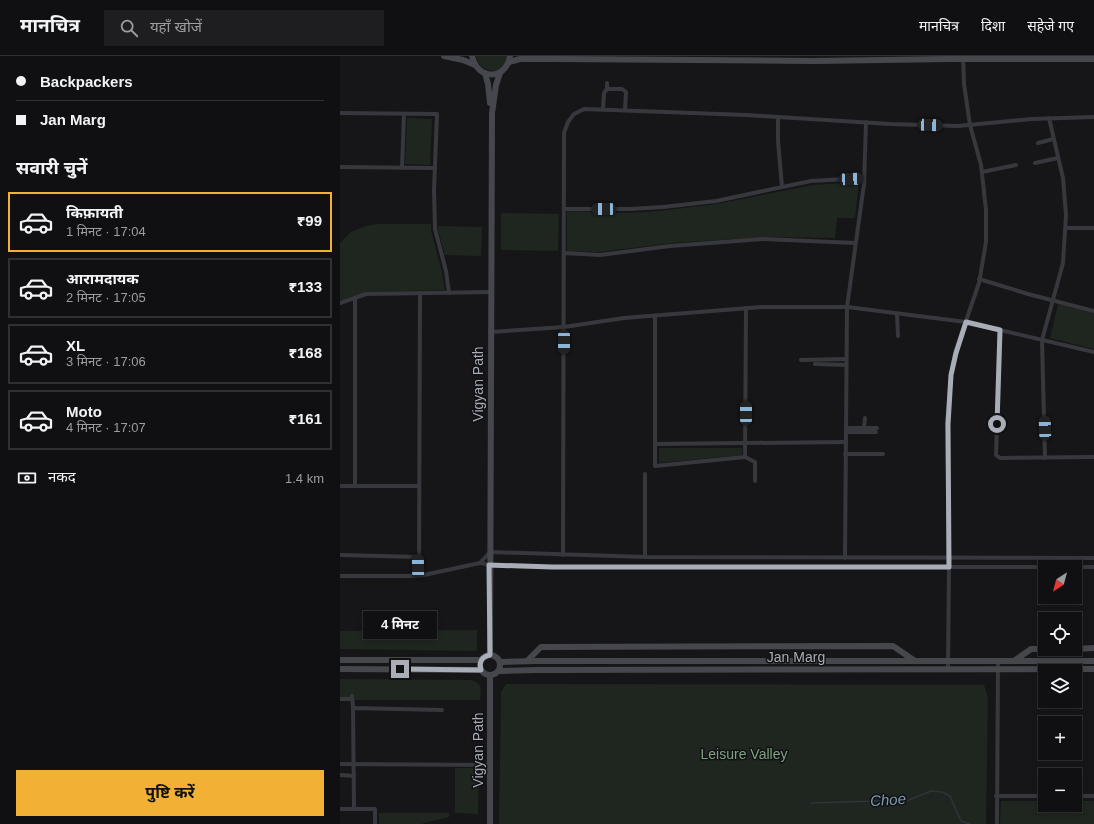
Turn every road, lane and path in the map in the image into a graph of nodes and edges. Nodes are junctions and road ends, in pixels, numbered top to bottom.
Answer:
1 (444, 56) edge
2 (472, 56) edge
3 (963, 57) edge
4 (800, 58) edge
5 (510, 59) edge
6 (1094, 59) edge
7 (475, 65) junction
8 (485, 73) junction
9 (500, 73) junction
10 (606, 82) dead end
11 (607, 89) junction
12 (603, 110) junction
13 (625, 110) junction
14 (340, 113) edge
15 (492, 113) junction
16 (404, 114) junction
17 (778, 117) junction
18 (1094, 117) edge
19 (1049, 118) junction
20 (866, 122) junction
21 (970, 125) junction
22 (1054, 139) junction
23 (1038, 143) dead end
24 (1058, 158) junction
25 (1035, 163) dead end
26 (1016, 165) dead end
27 (340, 167) edge
28 (402, 168) junction
29 (435, 168) junction
30 (982, 172) junction
31 (864, 178) junction
32 (782, 187) junction
33 (564, 209) junction
34 (1066, 228) junction
35 (1094, 228) edge
36 (855, 243) junction
37 (564, 253) junction
38 (979, 279) junction
39 (490, 292) junction
40 (420, 293) junction
41 (449, 293) junction
42 (355, 298) junction
43 (1054, 301) junction
44 (340, 303) edge
45 (847, 307) junction
46 (746, 308) junction
47 (1094, 311) edge
48 (897, 314) junction
49 (655, 316) junction
50 (966, 322) junction
51 (564, 327) junction
52 (1000, 330) junction
53 (490, 332) junction
54 (898, 336) dead end
55 (1042, 340) junction
56 (1094, 352) edge
57 (846, 359) junction
58 (801, 360) dead end
59 (815, 364) dead end
60 (846, 365) junction
61 (865, 418) dead end
62 (864, 428) junction
63 (846, 430) junction
64 (846, 442) junction
65 (746, 443) junction
66 (655, 444) junction
67 (846, 454) junction
68 (883, 454) dead end
69 (746, 457) junction
70 (1045, 458) junction
71 (1094, 458) edge
72 (645, 474) dead end
73 (755, 481) dead end
74 (340, 486) edge
75 (356, 486) junction
76 (419, 486) junction
77 (490, 552) junction
78 (563, 555) junction
79 (340, 556) edge
80 (418, 557) junction
81 (645, 557) junction
82 (845, 558) junction
83 (949, 558) junction
84 (1094, 558) edge
85 (480, 563) junction
86 (489, 565) junction
87 (949, 567) junction
88 (1038, 567) edge
89 (1082, 567) edge
90 (1094, 567) edge
91 (340, 576) edge
92 (419, 576) junction
93 (1082, 648) edge
94 (1094, 648) edge
95 (1038, 649) edge
96 (490, 655) junction
97 (340, 660) edge
98 (481, 660) junction
99 (527, 661) junction
100 (915, 661) junction
101 (948, 661) junction
102 (998, 661) junction
103 (1014, 661) junction
104 (1094, 661) edge
105 (500, 662) junction
106 (340, 669) edge
107 (948, 669) junction
108 (998, 669) junction
109 (1094, 669) edge
110 (481, 670) junction
111 (498, 671) junction
112 (490, 676) junction
113 (340, 699) edge
114 (353, 708) junction
115 (442, 710) dead end
116 (340, 764) edge
117 (354, 764) junction
118 (490, 765) junction
119 (340, 775) edge
120 (354, 776) junction
121 (996, 796) junction
122 (1038, 796) edge
123 (1082, 796) edge
124 (1094, 796) edge
125 (340, 809) edge
126 (354, 809) junction
127 (997, 823) edge
128 (375, 824) edge
129 (490, 824) edge

1 - 7 main road
2 - 7 main road
3 - 4 main road
3 - 6 main road
3 - 21 street
4 - 5 main road
5 - 9 main road
7 - 8 main road
8 - 9 main road
8 - 15 main road, Vigyan Path
9 - 15 main road, Vigyan Path
10 - 11 street
11 - 12 street
11 - 13 street
12 - 13 street
12 - 33 street
13 - 17 street
14 - 16 street
15 - 39 main road, Vigyan Path
16 - 28 street
16 - 29 street
17 - 20 street
17 - 32 street
18 - 19 street
19 - 21 street
19 - 22 street
20 - 21 street
20 - 31 street
21 - 30 street
22 - 23 street
22 - 24 street
24 - 25 street
24 - 34 street
26 - 30 street
27 - 28 street
28 - 29 street
29 - 41 street
30 - 38 street
31 - 32 street
31 - 36 street
32 - 33 street
33 - 37 street
34 - 35 street
34 - 43 street
36 - 37 street
36 - 45 street
37 - 51 street
38 - 43 street
38 - 50 street
39 - 41 street
39 - 53 main road, Vigyan Path
40 - 41 street
40 - 42 street
40 - 76 street
42 - 44 street
42 - 75 street
43 - 47 street
43 - 55 street
45 - 46 street
45 - 48 street
45 - 57 street
46 - 49 street
46 - 65 street
48 - 50 street
48 - 54 street
49 - 51 street
49 - 66 street
50 - 52 street
50 - 83 street
51 - 53 street
51 - 78 street
52 - 55 street
52 - 70 street
53 - 77 main road, Vigyan Path
55 - 56 street
55 - 70 street
57 - 58 street
57 - 60 street
59 - 60 street
60 - 63 street
61 - 62 street
62 - 63 street
62 - 63 street
63 - 64 street
64 - 65 street
64 - 67 street
65 - 66 street
65 - 69 street
66 - 69 street
67 - 68 street
67 - 82 street
69 - 73 street
70 - 71 street
72 - 81 street
74 - 75 street
75 - 76 street
76 - 80 street
77 - 78 street
77 - 85 street
77 - 86 main road, Vigyan Path
78 - 81 street
79 - 80 street
80 - 92 street
81 - 82 street
82 - 83 street
83 - 84 street
83 - 87 street
85 - 86 street
85 - 92 street
86 - 87 street
86 - 96 main road, Vigyan Path
87 - 88 street
87 - 101 street
89 - 90 street
91 - 92 street
93 - 94 main road
95 - 103 main road
96 - 98 main road
96 - 105 main road
97 - 98 main road
98 - 110 main road
99 - 100 main road, Jan Marg
99 - 100 main road
99 - 105 main road, Jan Marg
100 - 101 main road, Jan Marg
101 - 102 main road, Jan Marg
101 - 107 street
102 - 103 main road, Jan Marg
102 - 108 street
103 - 104 main road, Jan Marg
105 - 111 main road
106 - 110 main road
107 - 108 main road, Jan Marg
107 - 111 main road, Jan Marg
108 - 109 main road, Jan Marg
108 - 121 street
110 - 112 main road
111 - 112 main road
112 - 118 main road, Vigyan Path
113 - 114 street
114 - 115 street
114 - 117 street
116 - 117 street
117 - 118 street
117 - 120 street
118 - 129 main road, Vigyan Path
119 - 120 street
120 - 126 street
121 - 122 street
121 - 127 street
123 - 124 street
125 - 126 street
126 - 128 street

